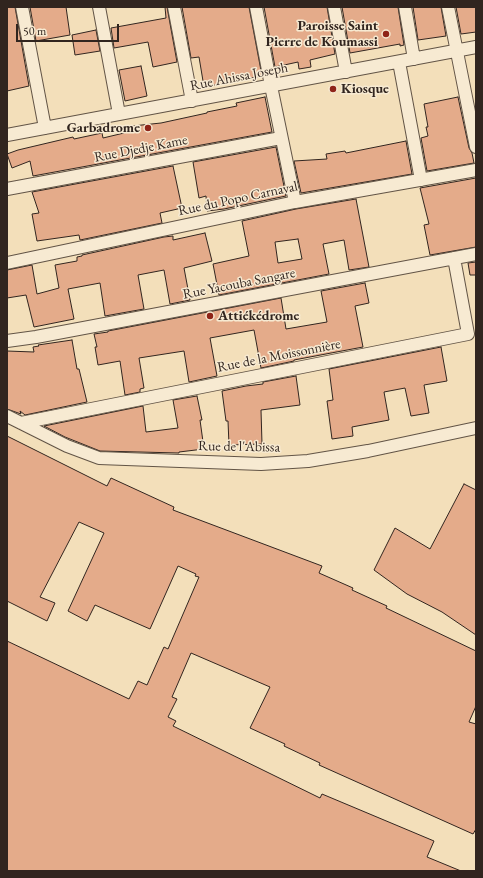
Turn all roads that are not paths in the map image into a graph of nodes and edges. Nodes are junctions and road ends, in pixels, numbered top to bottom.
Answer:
1 (22, 7) edge
2 (99, 7) edge
3 (174, 7) edge
4 (256, 7) edge
5 (334, 7) edge
6 (405, 7) edge
7 (448, 7) edge
8 (476, 47) edge
9 (457, 51) junction
10 (414, 59) junction
11 (399, 62) junction
12 (346, 72) junction
13 (271, 86) junction
14 (192, 101) junction
15 (119, 114) junction
16 (45, 128) junction
17 (7, 136) edge
18 (282, 138) junction
19 (476, 147) edge
20 (476, 170) edge
21 (421, 180) junction
22 (7, 189) edge
23 (295, 202) junction
24 (476, 254) edge
25 (454, 258) junction
26 (7, 262) edge
27 (7, 341) edge
28 (7, 416) edge
29 (21, 423) junction
30 (476, 428) edge

1 - 16 street
2 - 15 street
3 - 14 street
4 - 13 street
5 - 12 street
6 - 10 street
7 - 9 street
8 - 9 street, Rue Ahissa Joseph
9 - 10 street, Rue Ahissa Joseph
9 - 19 street
10 - 11 street, Rue Ahissa Joseph
11 - 12 street, Rue Ahissa Joseph
11 - 21 street
12 - 13 street, Rue Ahissa Joseph
13 - 14 street, Rue Ahissa Joseph
13 - 18 street
14 - 15 street, Rue Ahissa Joseph
15 - 16 street, Rue Ahissa Joseph
16 - 17 street, Rue Ahissa Joseph
18 - 22 street, Rue Djedje Kame
18 - 23 street
20 - 21 street, Rue du Popo Carnaval
21 - 23 street, Rue du Popo Carnaval
23 - 26 street, Rue du Popo Carnaval
24 - 25 street, Rue Yacouba Sangare
25 - 27 street, Rue Yacouba Sangare
25 - 29 street, Rue de la Moissonnière
28 - 29 street, Rue de l'Abissa
29 - 30 street, Rue de l'Abissa

